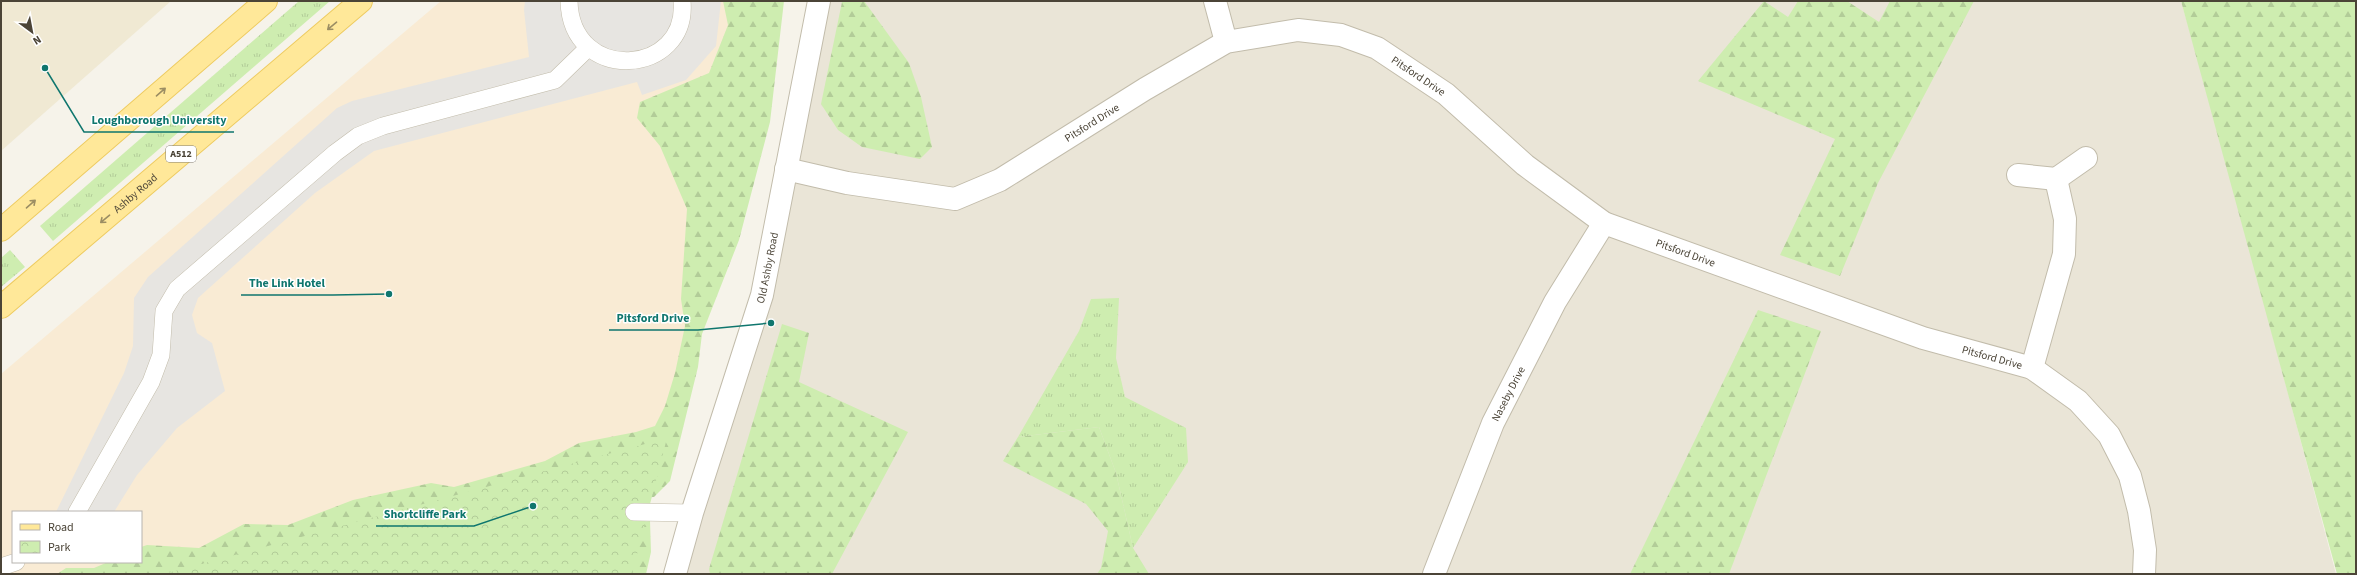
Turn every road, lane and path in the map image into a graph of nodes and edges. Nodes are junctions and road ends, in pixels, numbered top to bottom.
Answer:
1 (266, 1) edge
2 (361, 1) edge
3 (570, 1) edge
4 (682, 1) edge
5 (819, 1) edge
6 (1215, 1) edge
7 (1226, 42) junction
8 (588, 48) junction
9 (2086, 158) dead end
10 (786, 169) junction
11 (2018, 175) dead end
12 (2056, 178) junction
13 (1604, 223) junction
14 (1, 230) edge
15 (1, 307) edge
16 (2032, 368) junction
17 (78, 511) edge
18 (634, 512) dead end
19 (692, 513) junction
20 (13, 563) edge
21 (1, 567) edge
22 (675, 574) edge
23 (1434, 574) edge
24 (2144, 574) edge

14 -> 1 main road
2 -> 15 main road, Ashby Road / A512
3 - 8 lane
4 - 8 lane
5 - 10 street, Old Ashby Road
6 - 7 street
7 - 10 street, Pitsford Drive
7 - 13 street, Pitsford Drive
8 - 17 lane
9 - 12 street
10 - 19 street, Old Ashby Road
11 - 12 street
12 - 16 street, Pitsford Drive
13 - 16 street, Pitsford Drive
13 - 23 street, Naseby Drive
16 - 24 street, Pitsford Drive
18 - 19 lane
19 - 22 street, Old Ashby Road
20 - 21 lane

